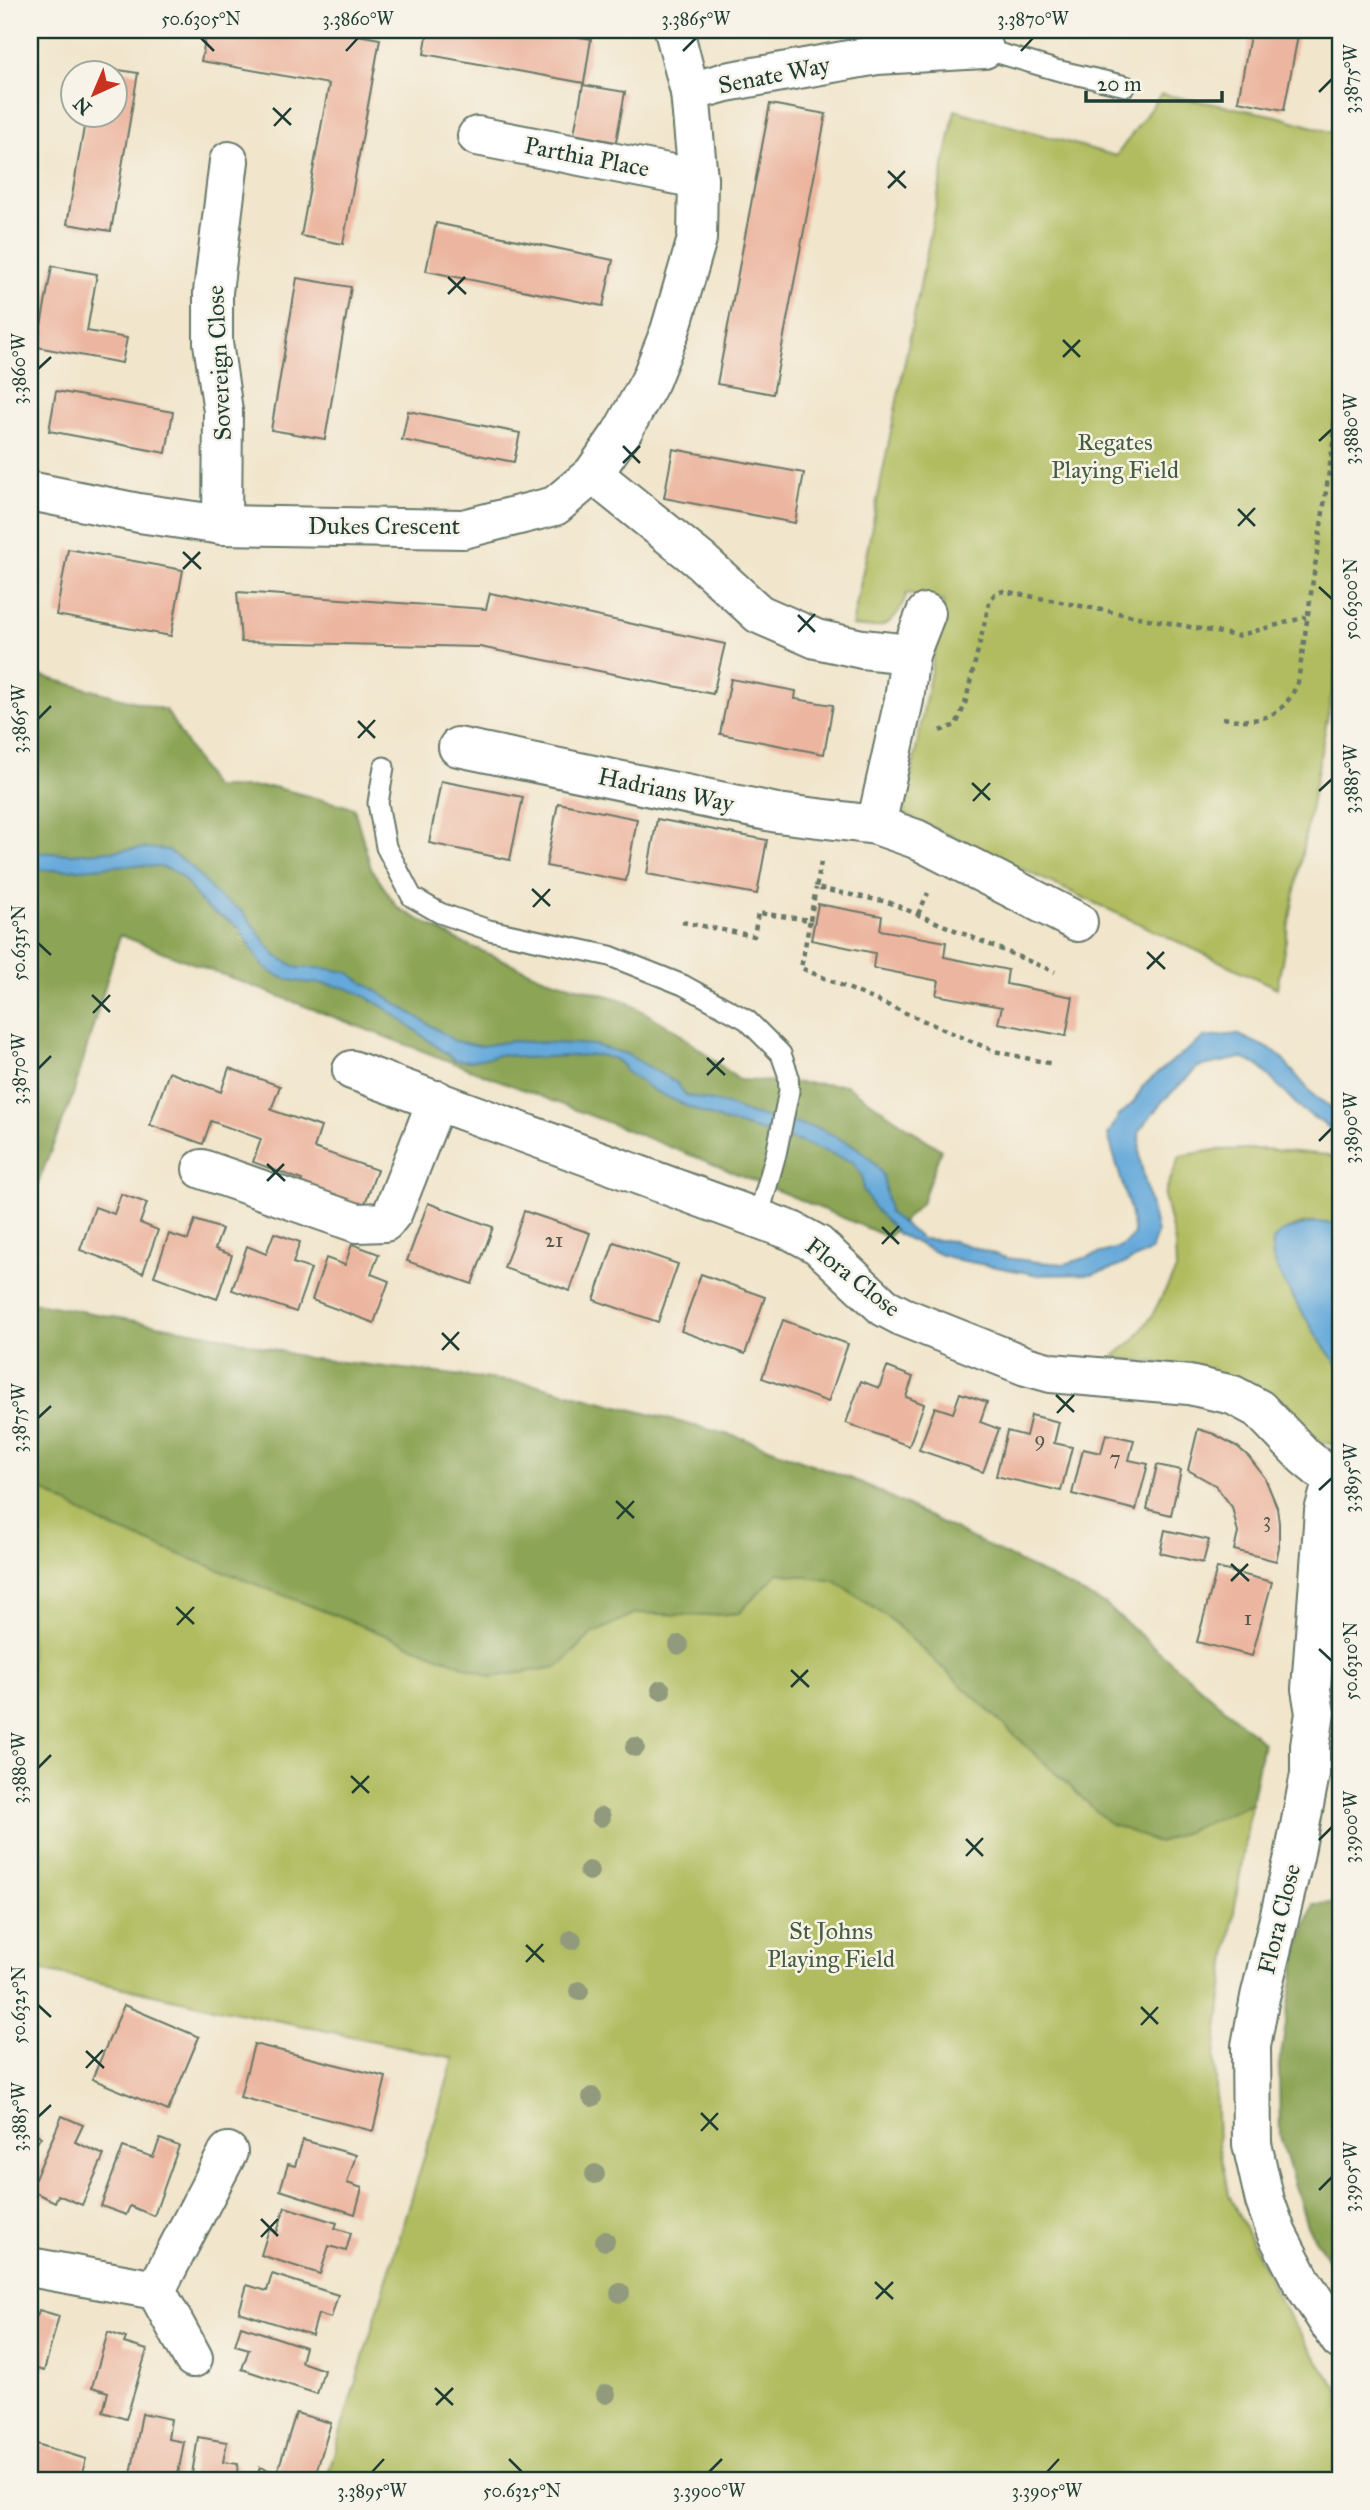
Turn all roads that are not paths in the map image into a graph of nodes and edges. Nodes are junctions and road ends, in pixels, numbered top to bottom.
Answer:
1 (674, 30) edge
2 (984, 48) joint
3 (1126, 86) dead end
4 (690, 92) junction
5 (477, 136) dead end
6 (229, 161) dead end
7 (698, 179) junction
8 (593, 474) junction
9 (30, 491) edge
10 (222, 525) junction
11 (926, 613) dead end
12 (910, 654) junction
13 (458, 747) dead end
14 (384, 767) dead end
15 (876, 825) junction
16 (1078, 922) dead end
17 (352, 1070) dead end
18 (437, 1100) junction
19 (202, 1170) dead end
20 (758, 1218) junction
21 (1337, 1477) edge
22 (228, 2152) dead end
23 (30, 2267) edge
24 (156, 2290) junction
25 (1340, 2340) edge
26 (193, 2358) dead end

1 - 4 street, Dukes Crescent
2 - 3 lane
2 - 4 street, Senate Way
4 - 7 street, Dukes Crescent
5 - 7 street, Parthia Place
6 - 10 street, Sovereign Close
7 - 8 street, Dukes Crescent
8 - 10 street, Dukes Crescent
8 - 12 street
9 - 10 street, Dukes Crescent
11 - 12 street
12 - 15 street
13 - 15 street, Hadrians Way
14 - 20 lane
15 - 16 street, Hadrians Way
17 - 18 street, Flora Close
18 - 19 street
18 - 20 street, Flora Close
20 - 21 street, Flora Close
21 - 25 street, Flora Close
22 - 24 street
23 - 24 street
24 - 26 street

